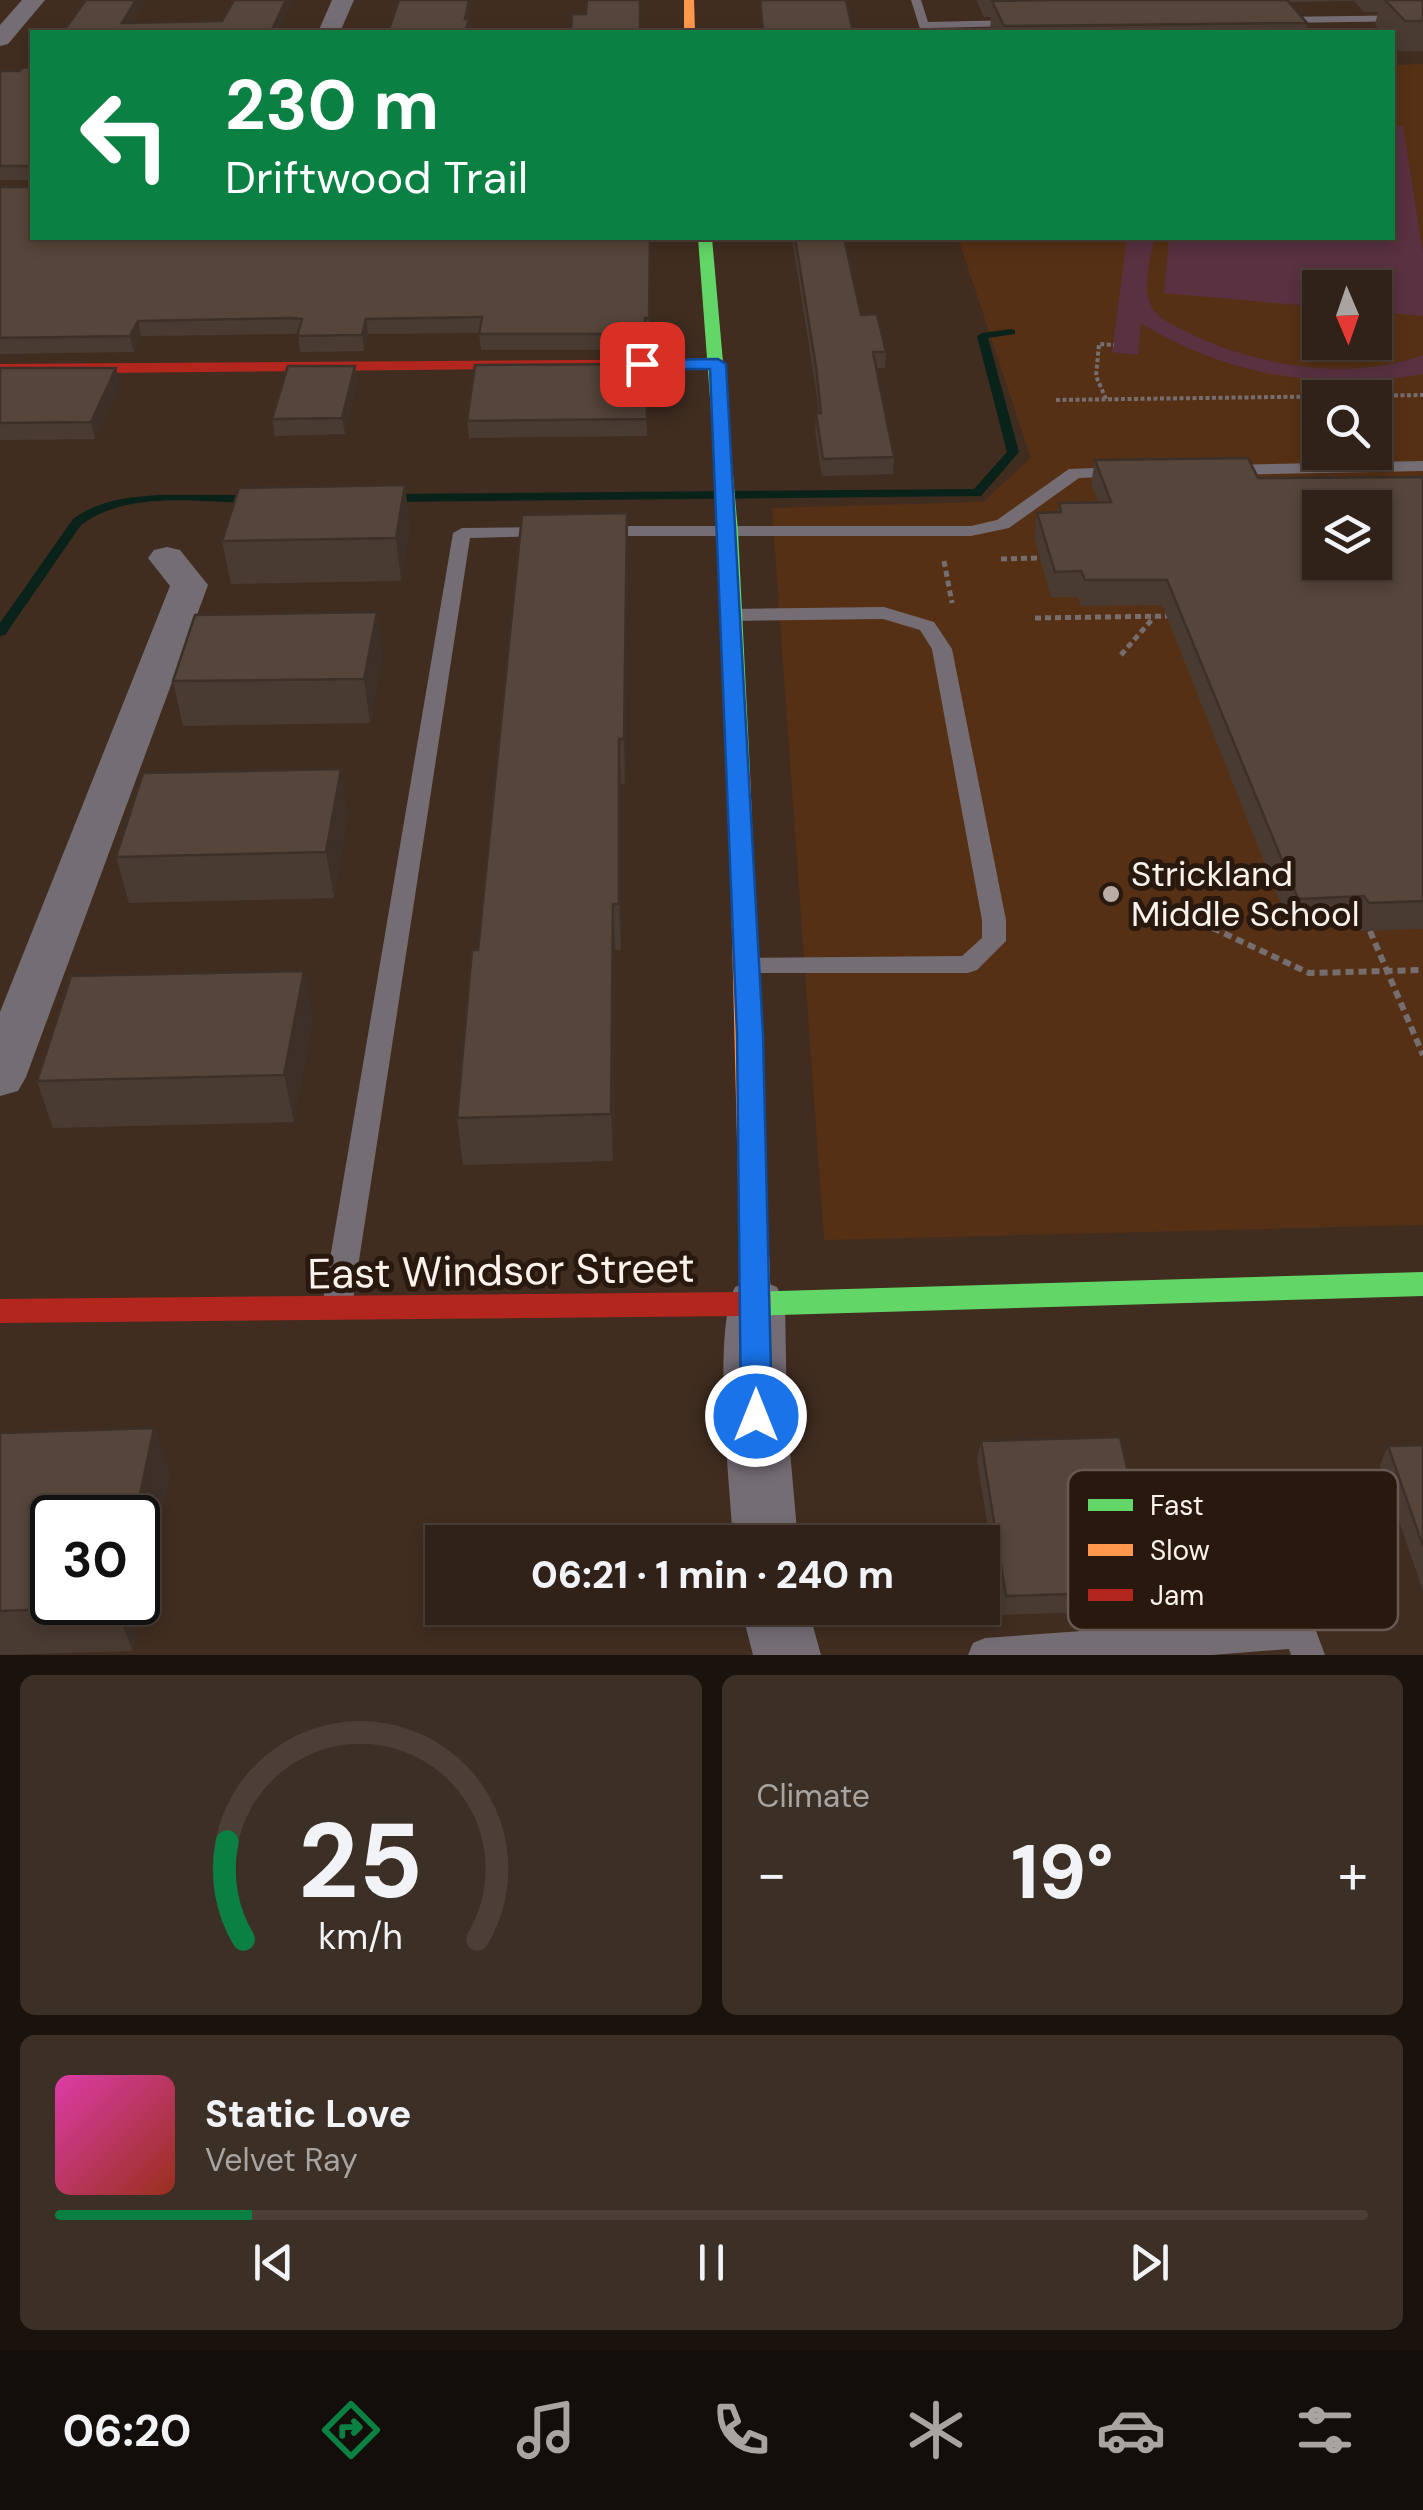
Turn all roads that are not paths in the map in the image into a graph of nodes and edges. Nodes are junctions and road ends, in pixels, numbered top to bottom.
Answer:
1 (34, 0) edge
2 (342, 0) edge
3 (689, 0) edge
4 (916, 0) edge
5 (1423, 18) edge
6 (1263, 20) edge
7 (1044, 23) edge
8 (925, 29) edge
9 (330, 30) edge
10 (690, 30) edge
11 (0, 39) edge
12 (706, 240) edge
13 (718, 364) junction
14 (0, 370) edge
15 (1423, 466) edge
16 (1210, 470) edge
17 (1133, 472) edge
18 (729, 529) junction
19 (167, 558) dead end
20 (732, 615) junction
21 (747, 967) junction
22 (15, 1000) edge
23 (0, 1078) edge
24 (1423, 1284) edge
25 (756, 1304) junction
26 (336, 1310) junction
27 (0, 1311) edge
28 (765, 1525) edge
29 (779, 1625) edge
30 (1304, 1644) edge
31 (786, 1655) edge
32 (985, 1655) edge

1 - 11 street
2 - 9 street
3 - 10 street
4 - 8 lane
5 - 6 lane
7 - 8 lane
12 - 13 street
13 - 14 street
13 - 18 street
15 - 16 lane
17 - 18 lane
18 - 20 street
18 - 26 lane
19 - 22 street
20 - 21 street
20 - 21 lane
21 - 25 street
22 - 23 street
24 - 25 street, East Windsor Street
25 - 26 street, East Windsor Street
25 - 28 street
26 - 27 street, East Windsor Street
29 - 31 street
30 - 32 lane

